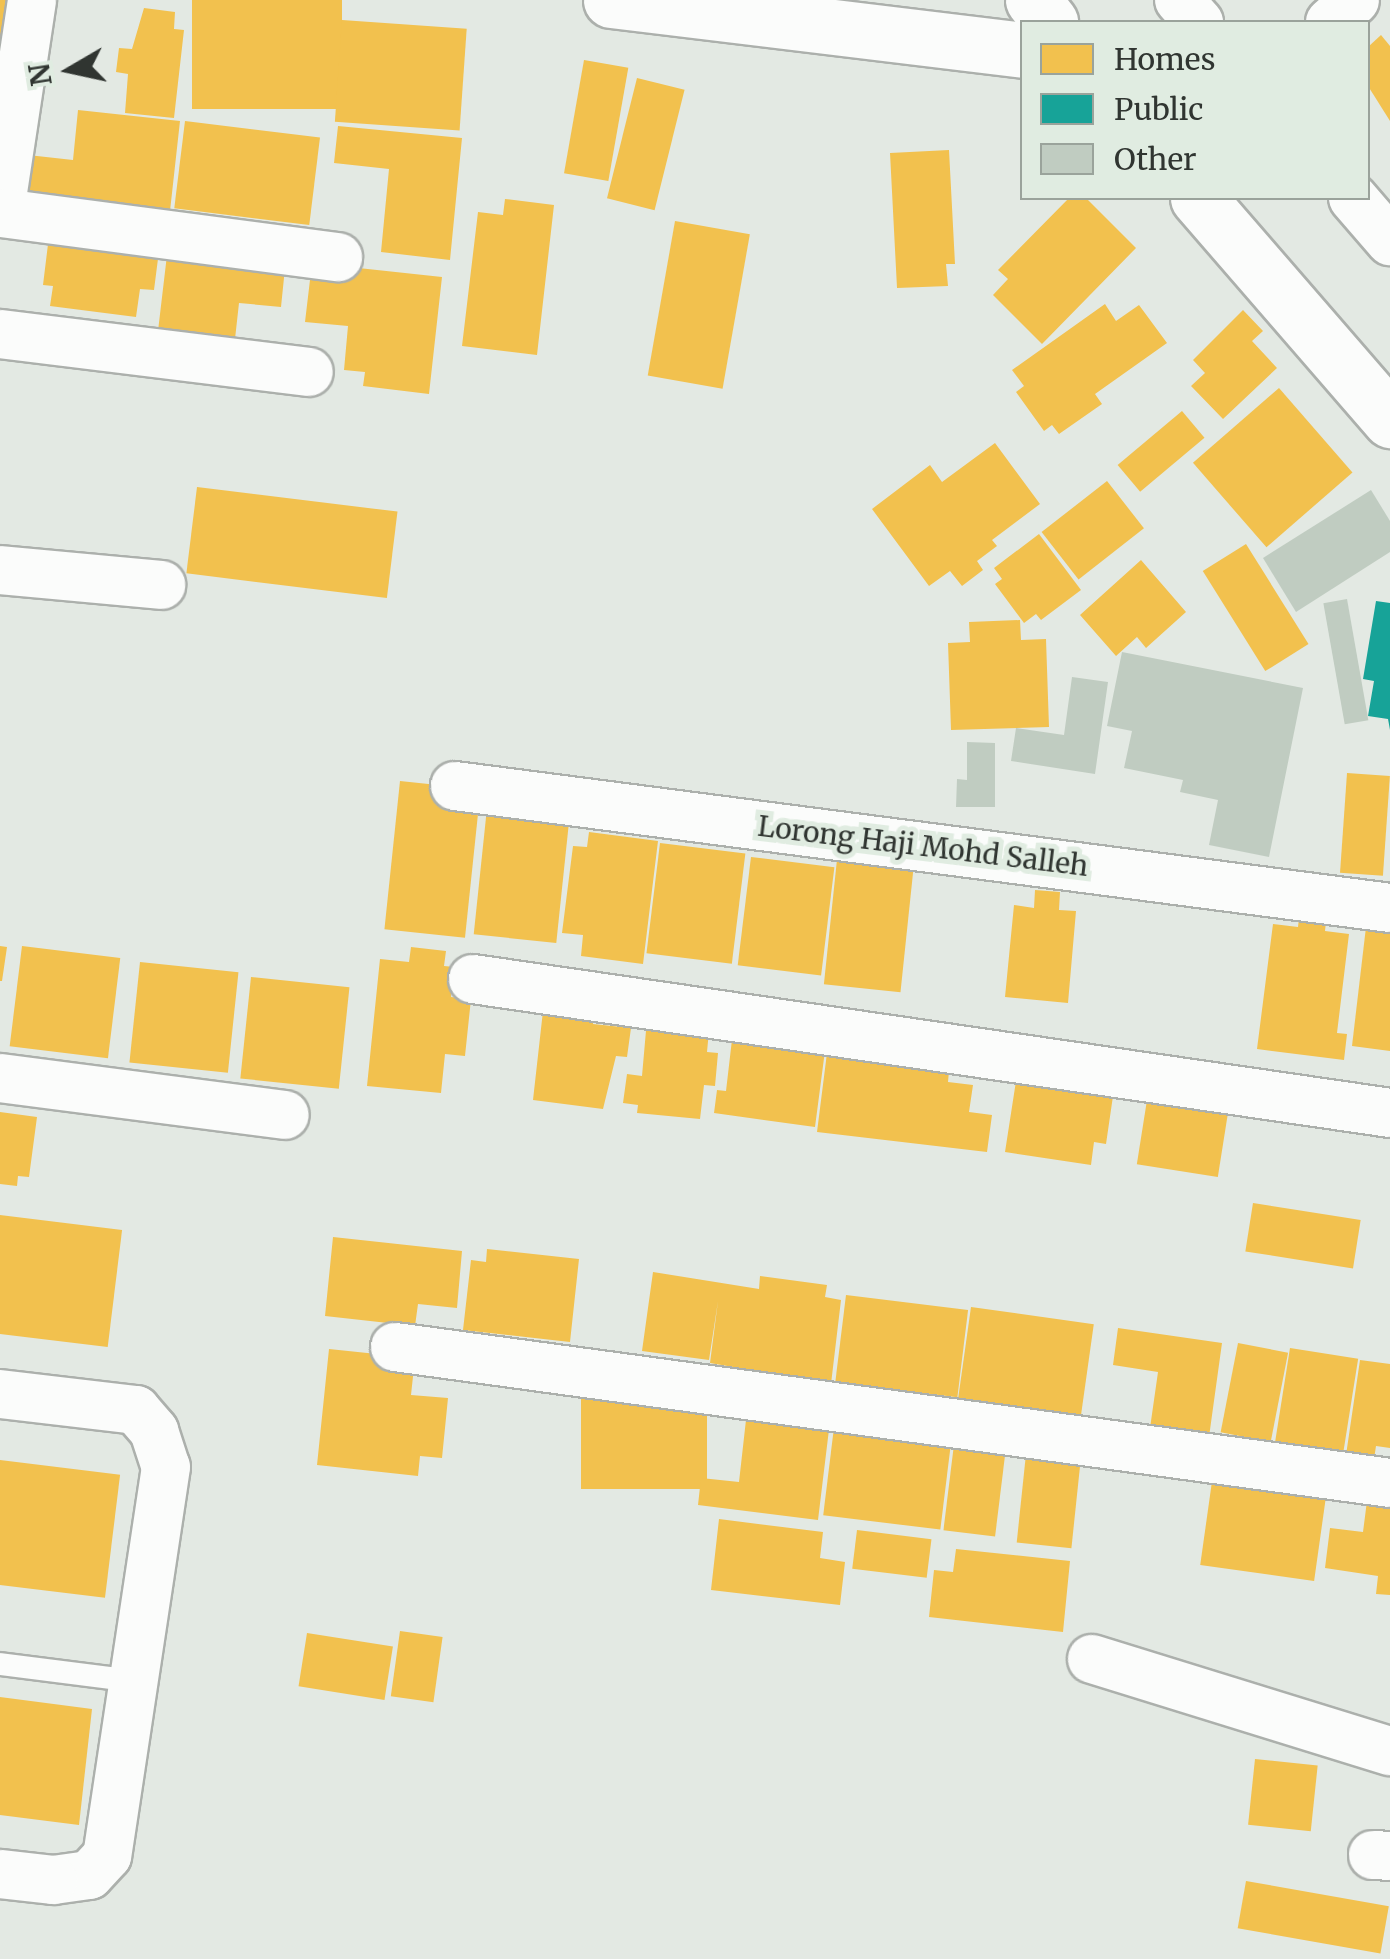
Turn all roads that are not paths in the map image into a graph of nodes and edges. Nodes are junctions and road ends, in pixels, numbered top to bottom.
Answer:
1 (32, 0) edge
2 (611, 0) edge
3 (1179, 0) edge
4 (1356, 0) edge
5 (1198, 20) edge
6 (1332, 20) edge
7 (1020, 50) edge
8 (1200, 200) edge
9 (1354, 200) edge
10 (1, 212) edge
11 (1390, 241) edge
12 (338, 257) dead end
13 (0, 334) edge
14 (308, 372) dead end
15 (1390, 420) edge
16 (0, 570) edge
17 (160, 585) dead end
18 (456, 786) dead end
19 (1390, 908) edge
20 (474, 980) dead end
21 (0, 1078) edge
22 (1390, 1113) edge
23 (285, 1115) dead end
24 (395, 1347) dead end
25 (0, 1394) edge
26 (1390, 1483) edge
27 (1092, 1658) dead end
28 (0, 1664) edge
29 (134, 1681) junction
30 (1390, 1752) edge
31 (0, 1874) edge

1 - 10 street
2 - 7 street
3 - 5 street
4 - 6 street
8 - 15 street
9 - 11 street
10 - 12 street
13 - 14 street
16 - 17 street
18 - 19 street, Lorong Haji Mohd Salleh
20 - 22 street
21 - 23 street
24 - 26 street
25 - 29 street
27 - 30 street
28 - 29 lane
29 - 31 street

